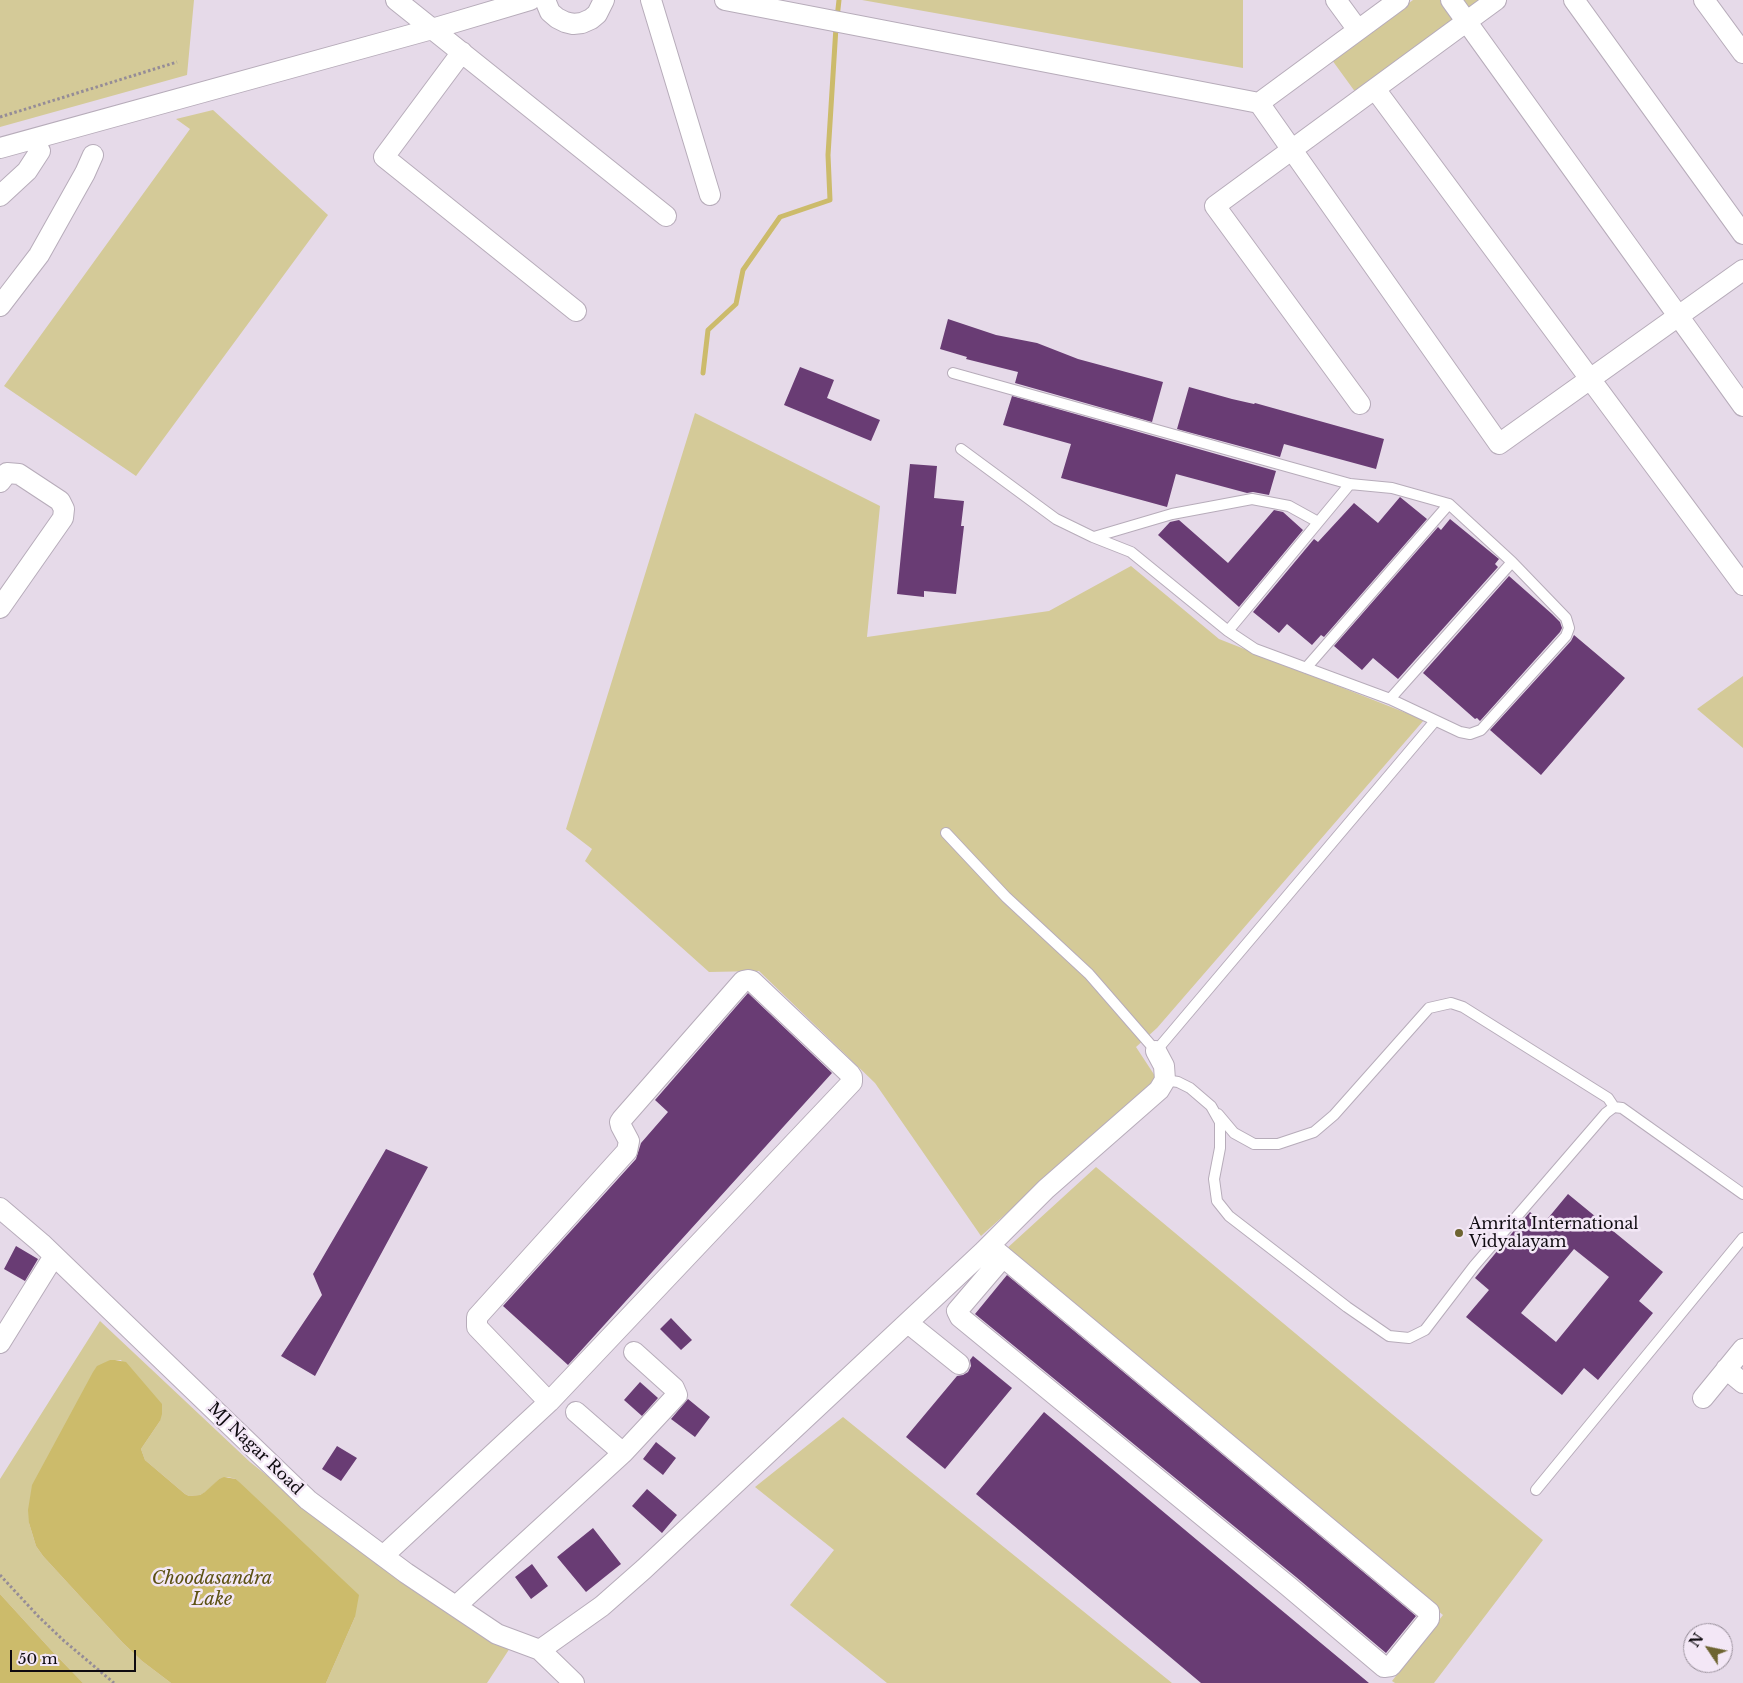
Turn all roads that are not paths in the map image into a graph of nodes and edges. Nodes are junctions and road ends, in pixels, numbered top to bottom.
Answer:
1 (396, 0) edge
2 (544, 0) edge
3 (604, 0) edge
4 (651, 0) edge
5 (725, 0) edge
6 (1336, 0) edge
7 (1399, 0) edge
8 (1451, 0) edge
9 (1496, 0) edge
10 (1574, 0) edge
11 (1704, 0) edge
12 (524, 1) edge
13 (1466, 22) junction
14 (432, 29) junction
15 (1358, 30) junction
16 (462, 52) junction
17 (1743, 53) edge
18 (1375, 88) junction
19 (1259, 103) junction
20 (0, 148) edge
21 (1292, 150) junction
22 (40, 152) dead end
23 (93, 155) dead end
24 (710, 195) dead end
25 (0, 196) edge
26 (666, 216) dead end
27 (1743, 234) edge
28 (1743, 270) edge
29 (0, 306) edge
30 (576, 311) dead end
31 (1678, 316) junction
32 (953, 373) dead end
33 (1590, 379) junction
34 (1360, 404) dead end
35 (1743, 406) edge
36 (961, 449) dead end
37 (0, 482) edge
38 (1350, 484) junction
39 (1449, 504) junction
40 (1318, 522) junction
41 (1093, 537) junction
42 (1512, 562) junction
43 (1743, 586) edge
44 (0, 608) edge
45 (1228, 631) junction
46 (1306, 668) junction
47 (1390, 699) junction
48 (1435, 721) junction
49 (946, 833) dead end
50 (1156, 1051) junction
51 (1165, 1080) junction
52 (1211, 1106) junction
53 (1614, 1107) junction
54 (1743, 1194) edge
55 (1, 1211) edge
56 (1743, 1238) edge
57 (994, 1254) junction
58 (54, 1256) junction
59 (908, 1323) junction
60 (0, 1343) edge
61 (1743, 1348) edge
62 (634, 1352) dead end
63 (959, 1364) dead end
64 (1726, 1369) junction
65 (1743, 1382) edge
66 (1703, 1398) dead end
67 (549, 1402) junction
68 (576, 1412) dead end
69 (623, 1453) junction
70 (1536, 1490) dead end
71 (383, 1556) junction
72 (456, 1606) junction
73 (540, 1650) junction
74 (574, 1683) edge

1 - 14 street
2 - 3 street
4 - 24 street
5 - 19 street
6 - 15 street
7 - 15 street
8 - 13 street
9 - 13 street
10 - 27 street
11 - 17 street
12 - 14 street
13 - 18 street
13 - 31 street
14 - 16 street
14 - 20 street
15 - 19 street
16 - 26 street
16 - 30 street
18 - 21 street
18 - 33 street
19 - 21 street
21 - 33 street
21 - 34 street
22 - 25 street
23 - 29 street
28 - 31 street
31 - 33 street
31 - 35 street
32 - 38 lane
33 - 43 street
36 - 41 lane
37 - 44 street
38 - 39 lane
38 - 40 lane
39 - 42 lane
39 - 46 lane
40 - 41 lane
40 - 45 lane
41 - 45 lane
42 - 47 lane
42 - 48 lane
45 - 46 lane
46 - 47 lane
47 - 48 lane
48 - 50 lane
49 - 50 lane
50 - 51 street
51 - 52 lane
51 - 57 street
52 - 53 lane
52 - 53 lane
53 - 54 lane
55 - 58 street, MJ Nagar Road
56 - 70 lane
57 - 57 street
57 - 59 street
58 - 60 street
58 - 71 street, MJ Nagar Road
59 - 63 street
59 - 73 street
61 - 64 street
62 - 69 street
64 - 65 street
64 - 66 street
67 - 67 street
67 - 71 street
68 - 69 street
69 - 72 street
71 - 72 street, MJ Nagar Road
72 - 73 street, MJ Nagar Road
73 - 74 street

